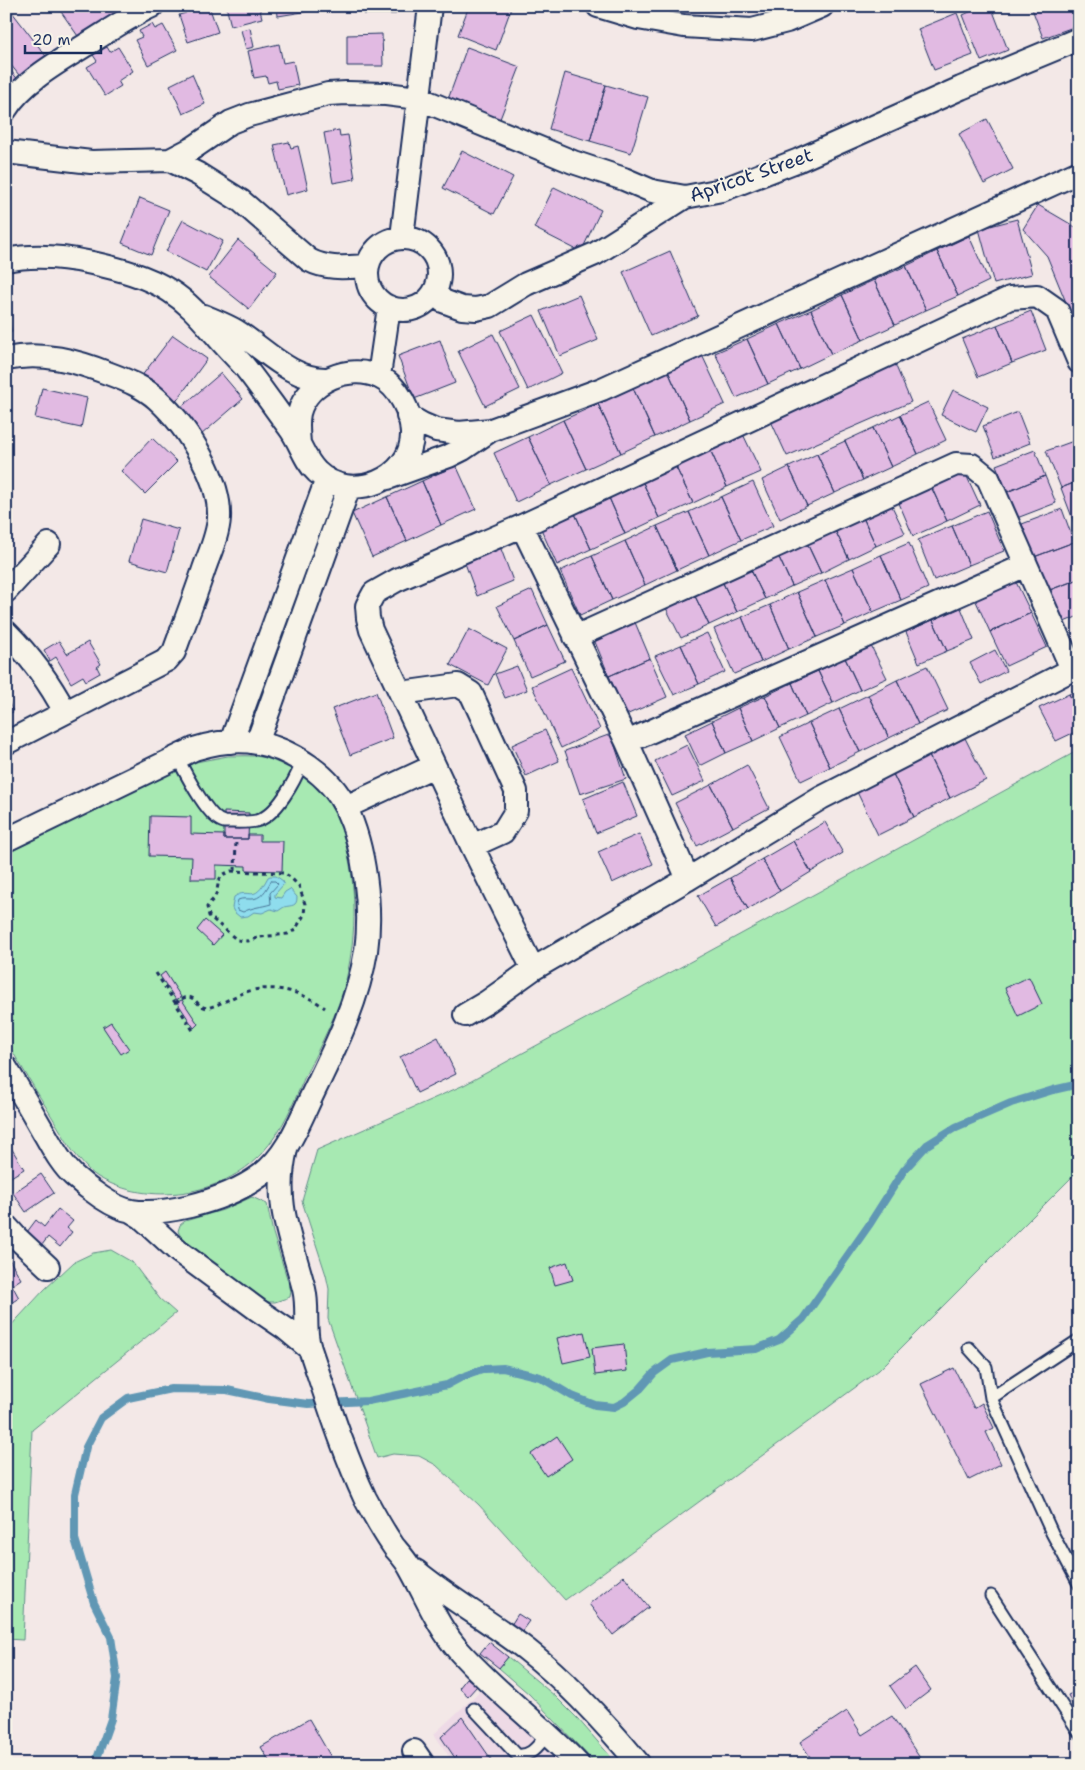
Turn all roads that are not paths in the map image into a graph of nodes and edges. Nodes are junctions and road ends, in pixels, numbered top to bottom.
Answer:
1 (152, 6) edge
2 (430, 6) edge
3 (598, 6) edge
4 (822, 6) edge
5 (1079, 39) edge
6 (418, 98) junction
7 (6, 109) edge
8 (6, 152) edge
9 (170, 160) junction
10 (1079, 172) edge
11 (685, 197) junction
12 (402, 237) junction
13 (6, 260) edge
14 (368, 266) junction
15 (434, 292) junction
16 (390, 307) junction
17 (199, 314) junction
18 (6, 358) edge
19 (1079, 362) edge
20 (378, 376) junction
21 (327, 379) junction
22 (408, 416) junction
23 (490, 430) junction
24 (299, 442) junction
25 (327, 479) junction
26 (383, 480) junction
27 (349, 487) junction
28 (522, 526) junction
29 (49, 544) dead end
30 (1026, 565) junction
31 (6, 591) edge
32 (6, 632) edge
33 (575, 637) junction
34 (1075, 667) edge
35 (401, 693) junction
36 (65, 712) junction
37 (231, 742) junction
38 (257, 742) junction
39 (628, 742) junction
40 (6, 743) edge
41 (177, 757) junction
42 (303, 761) junction
43 (434, 766) junction
44 (346, 808) junction
45 (6, 840) edge
46 (472, 846) junction
47 (688, 879) junction
48 (533, 969) junction
49 (465, 1015) dead end
50 (6, 1068) edge
51 (287, 1146) junction
52 (131, 1211) junction
53 (6, 1226) edge
54 (48, 1267) dead end
55 (1079, 1340) edge
56 (969, 1348) dead end
57 (311, 1352) junction
58 (991, 1398) junction
59 (409, 1566) junction
60 (1079, 1584) edge
61 (991, 1596) dead end
62 (474, 1709) dead end
63 (1079, 1732) edge
64 (548, 1734) junction
65 (578, 1764) edge
66 (639, 1764) edge

1 - 7 street
2 - 6 street
3 - 4 street
5 - 11 street, Apricot Street
6 - 9 street
6 - 11 street
6 - 12 street
8 - 9 street
9 - 14 street
10 - 23 street
11 - 15 street, Apricot Street
12 - 14 street
12 - 15 street
13 - 17 street
14 - 16 street
15 - 16 street
16 - 20 street
17 - 21 street
17 - 24 street
18 - 36 street
19 - 28 street
20 - 21 street
20 - 22 street
21 - 24 street
22 - 23 street
22 - 26 street
23 - 26 street
24 - 25 street
25 - 27 street
25 - 37 street
26 - 27 street
27 - 38 street
28 - 33 street
28 - 35 street
29 - 31 street
30 - 33 street
30 - 34 street
30 - 39 street
32 - 36 street
33 - 39 street
34 - 47 street
35 - 43 street
35 - 46 street
36 - 40 street
37 - 38 street
37 - 41 street
38 - 42 street
39 - 47 street
41 - 42 lane
41 - 45 street
42 - 44 street
43 - 44 street
43 - 46 street
44 - 51 street
46 - 48 street
47 - 48 street
48 - 49 street
50 - 52 street
51 - 52 street
51 - 57 street
52 - 57 street
53 - 54 street
55 - 58 lane
56 - 58 lane
57 - 59 street
58 - 60 lane
59 - 64 street
59 - 66 street
61 - 63 lane
62 - 64 lane
64 - 65 street

